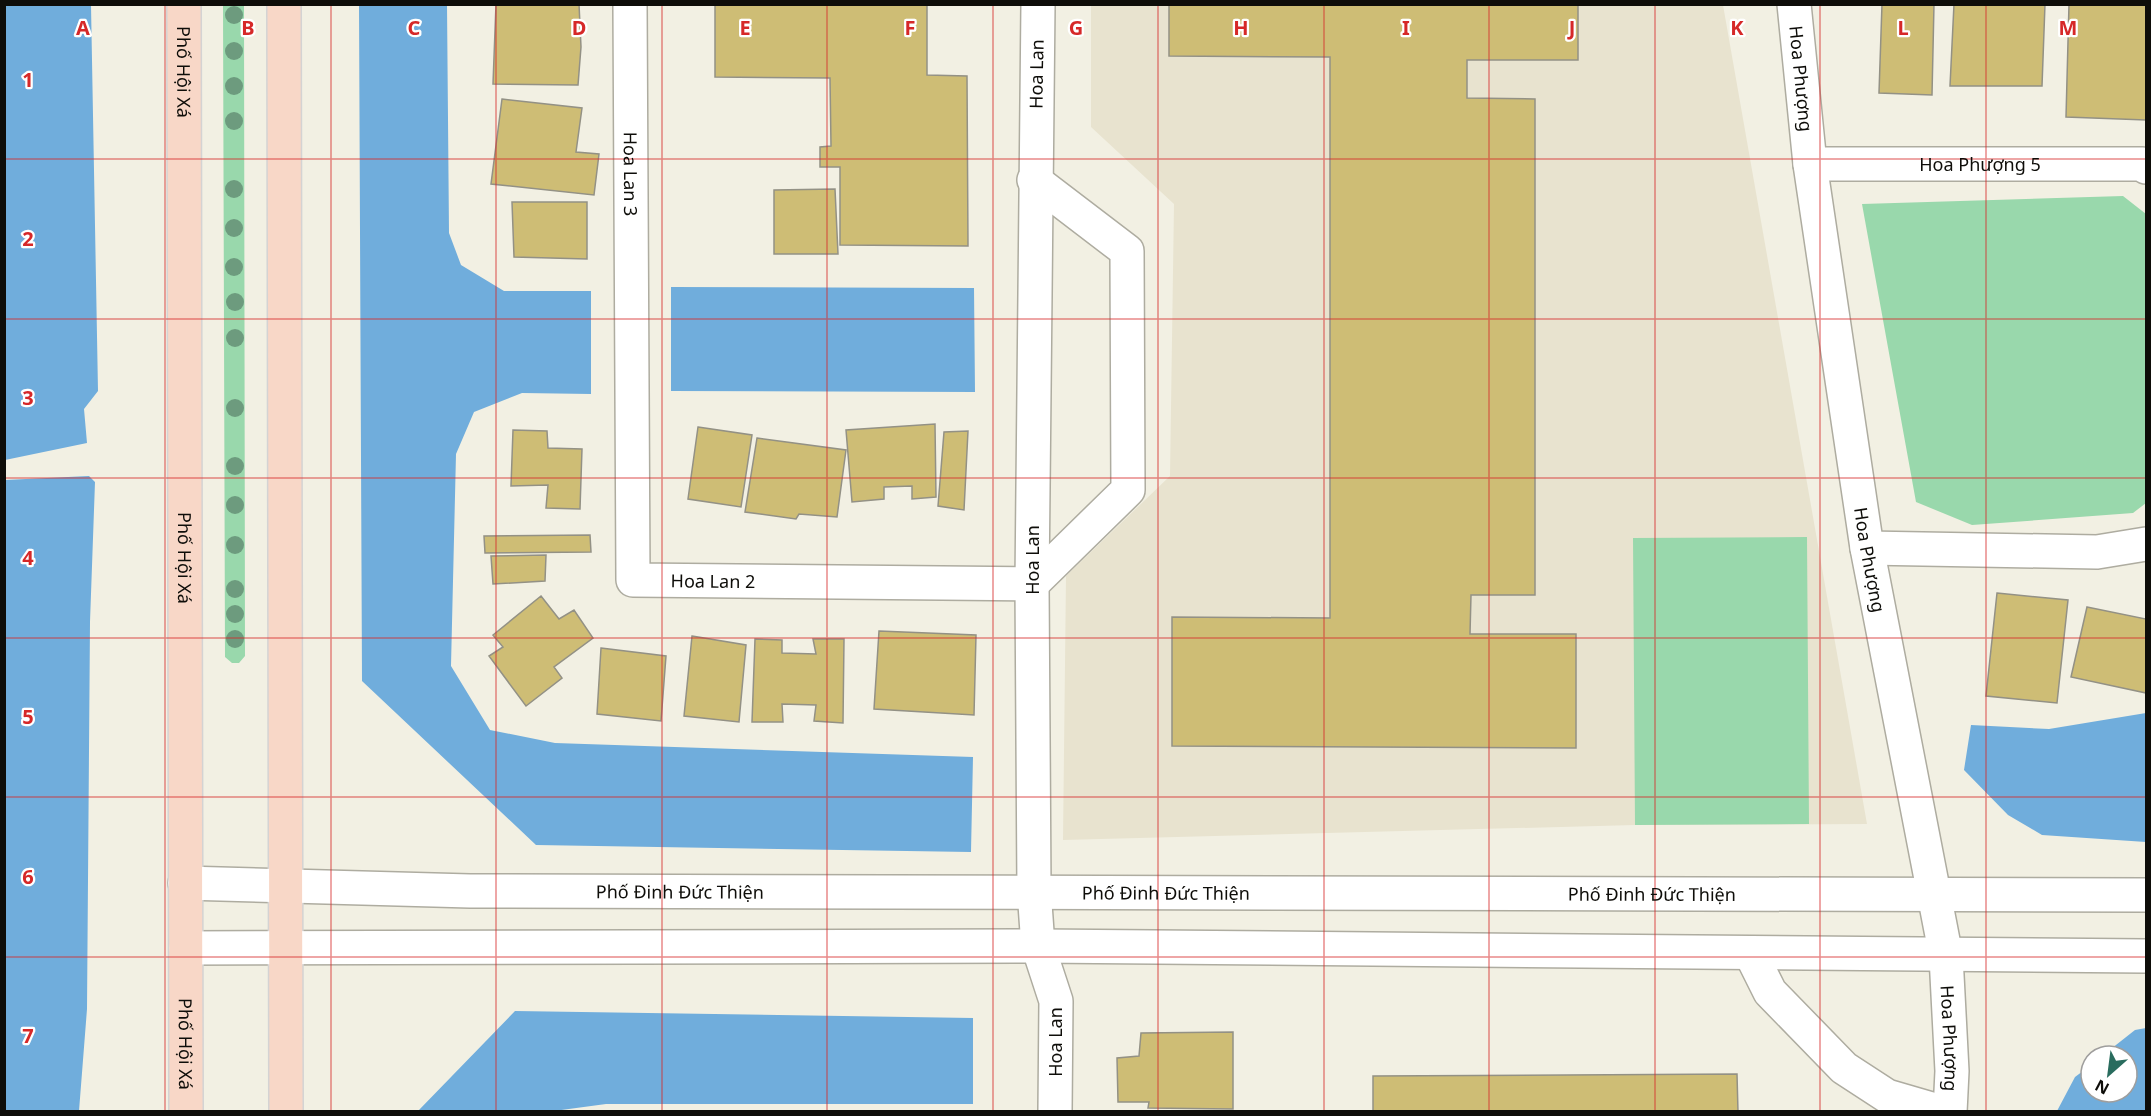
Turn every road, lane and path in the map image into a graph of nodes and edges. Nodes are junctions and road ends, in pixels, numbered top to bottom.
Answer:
1 (184, 4) edge
2 (284, 4) edge
3 (630, 4) edge
4 (1038, 4) edge
5 (1794, 4) edge
6 (1810, 164) junction
7 (2146, 167) edge
8 (1034, 180) junction
9 (632, 341) joint
10 (2146, 544) edge
11 (1867, 548) junction
12 (1032, 584) junction
13 (186, 883) junction
14 (286, 885) junction
15 (1034, 890) junction
16 (2146, 895) edge
17 (1935, 896) junction
18 (1038, 946) junction
19 (186, 948) junction
20 (286, 950) junction
21 (1750, 954) junction
22 (1946, 956) junction
23 (2146, 956) edge
24 (186, 1112) edge
25 (286, 1112) edge
26 (1055, 1112) edge
27 (1942, 1112) edge
28 (1950, 1112) edge

1 - 13 main road, Phố Hội Xá
2 - 14 main road
3 - 9 street, Hoa Lan 3
4 - 8 street, Hoa Lan
5 - 6 street, Hoa Phượng
6 - 7 street, Hoa Phượng 5
6 - 11 street, Hoa Phượng
8 - 12 street, Hoa Lan
8 - 12 street
9 - 12 street, Hoa Lan 2
10 - 11 street
11 - 17 street, Hoa Phượng
12 - 15 street, Hoa Lan
13 - 14 street, Phố Đinh Đức Thiện
13 - 19 main road, Phố Hội Xá
14 - 15 street, Phố Đinh Đức Thiện
14 - 20 main road
15 - 17 street, Phố Đinh Đức Thiện
15 - 18 street, Hoa Lan
16 - 17 street, Phố Đinh Đức Thiện
17 - 22 street, Hoa Phượng
18 - 20 street
18 - 21 street
18 - 26 street, Hoa Lan
19 - 20 street
19 - 24 main road, Phố Hội Xá
20 - 25 main road
21 - 22 street
21 - 27 street
22 - 23 street
22 - 28 street, Hoa Phượng

